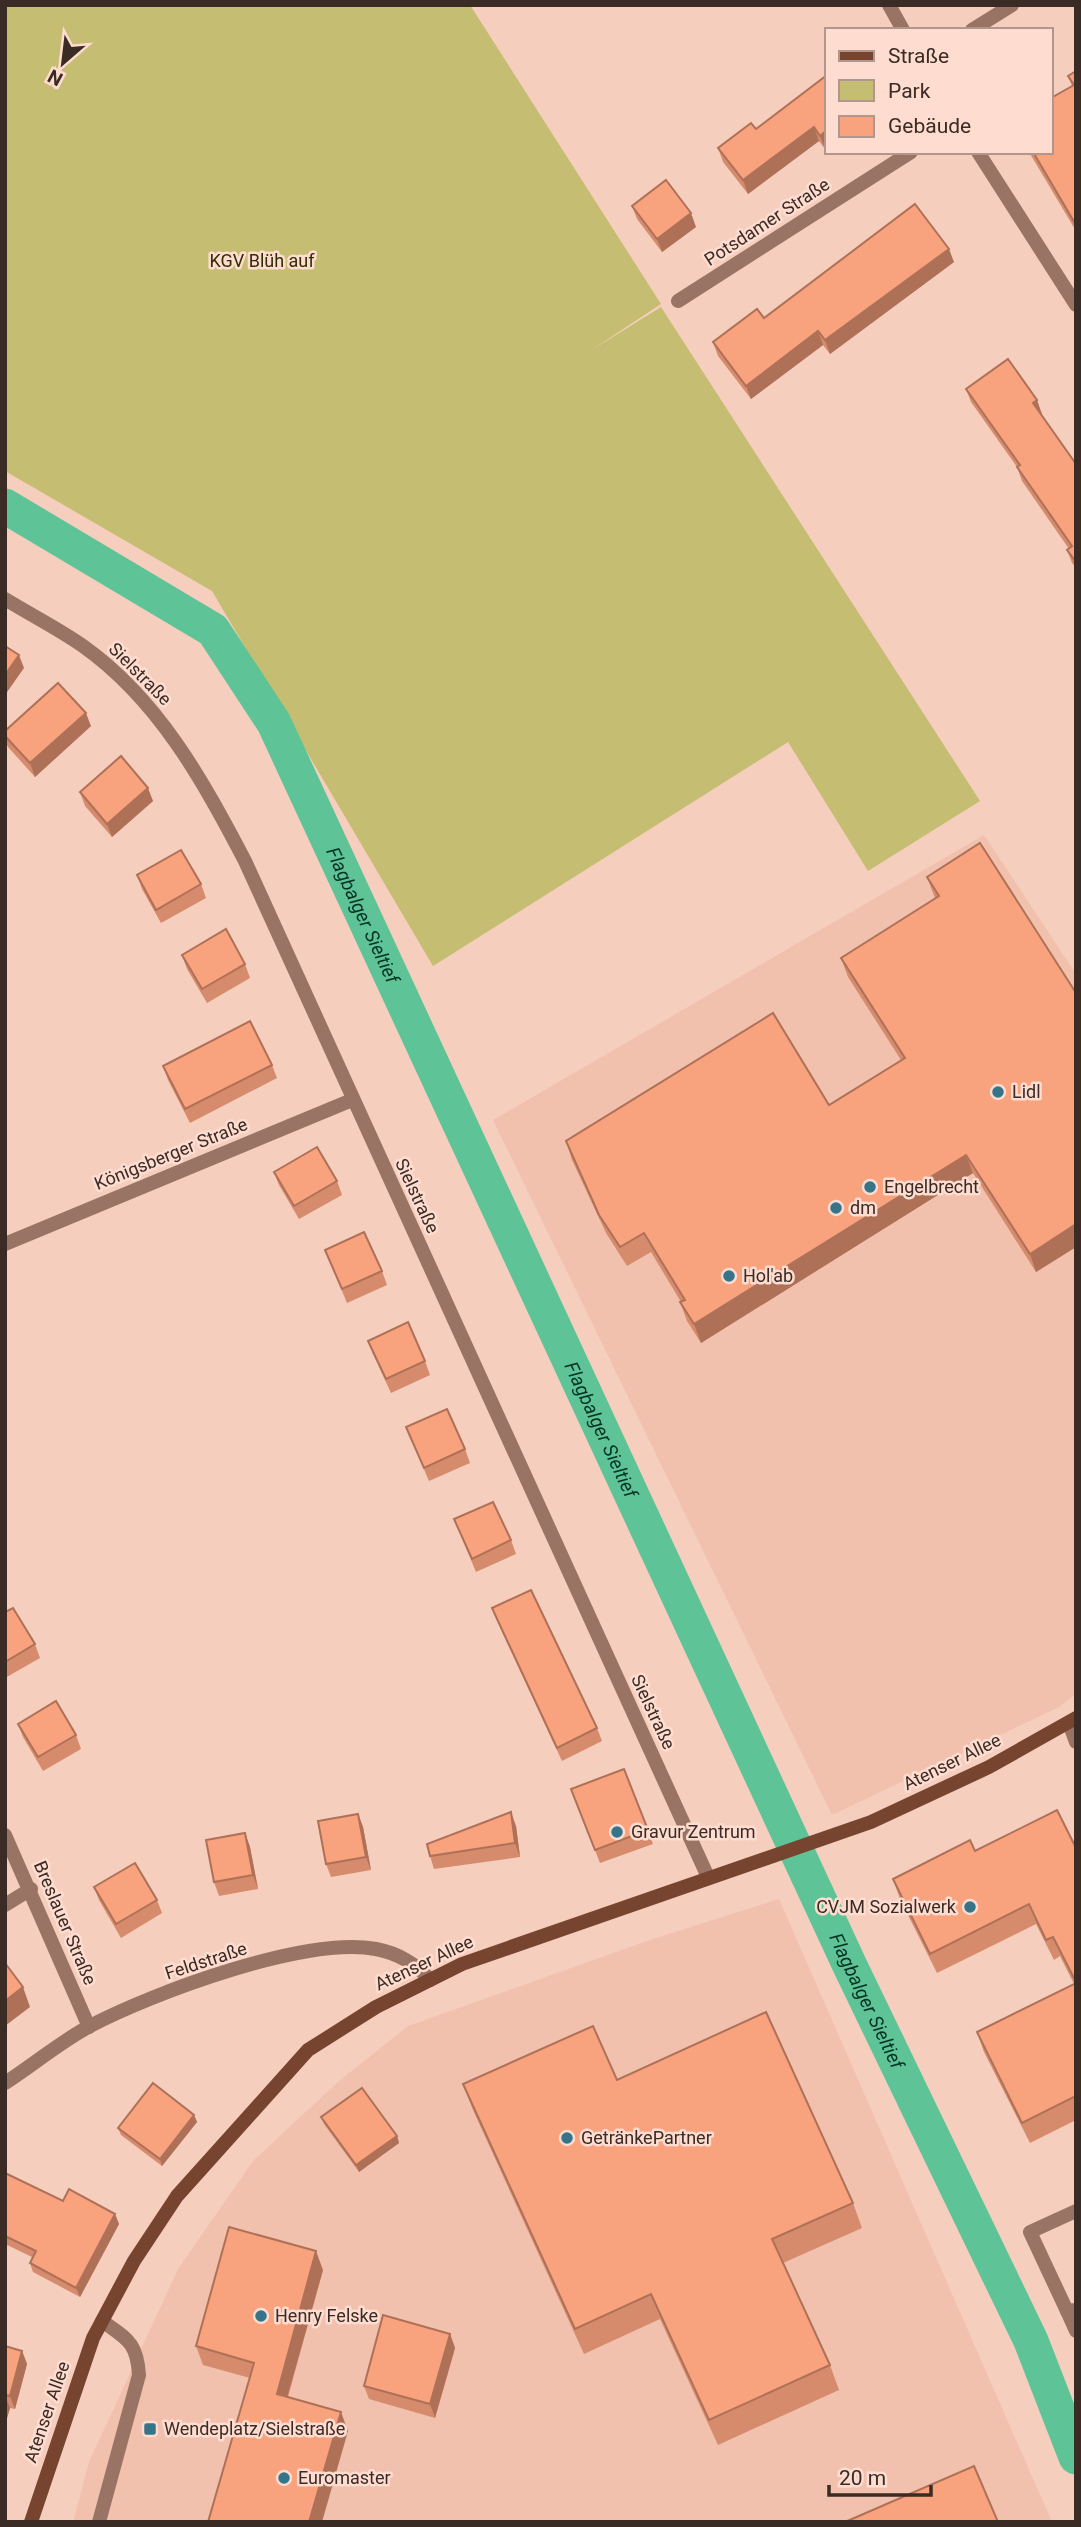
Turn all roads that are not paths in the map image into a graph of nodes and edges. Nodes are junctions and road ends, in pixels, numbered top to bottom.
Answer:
1 (889, 5) edge
2 (1012, 5) edge
3 (902, 28) edge
4 (975, 28) edge
5 (908, 154) edge
6 (979, 154) edge
7 (678, 301) dead end
8 (1076, 305) edge
9 (5, 600) edge
10 (352, 1100) junction
11 (5, 1244) edge
12 (1072, 1721) edge
13 (1076, 1742) edge
14 (5, 1835) edge
15 (708, 1877) junction
16 (31, 1889) junction
17 (5, 1905) edge
18 (430, 1980) junction
19 (89, 2027) junction
20 (5, 2083) edge
21 (1076, 2211) edge
22 (1072, 2311) edge
23 (102, 2321) junction
24 (1076, 2331) edge
25 (31, 2522) edge
26 (99, 2522) edge

1 - 3 street
2 - 4 street
5 - 7 street, Potsdamer Straße
6 - 8 street
9 - 10 street, Sielstraße
10 - 11 street, Königsberger Straße
10 - 15 street, Sielstraße
12 - 13 street
12 - 15 street, Atenser Allee
14 - 16 street, Breslauer Straße
15 - 18 street, Atenser Allee
16 - 17 street
16 - 19 street, Breslauer Straße
18 - 19 street, Feldstraße
18 - 23 street, Atenser Allee
19 - 20 street, Feldstraße
21 - 22 street
22 - 24 street
23 - 25 street, Atenser Allee
23 - 26 street

